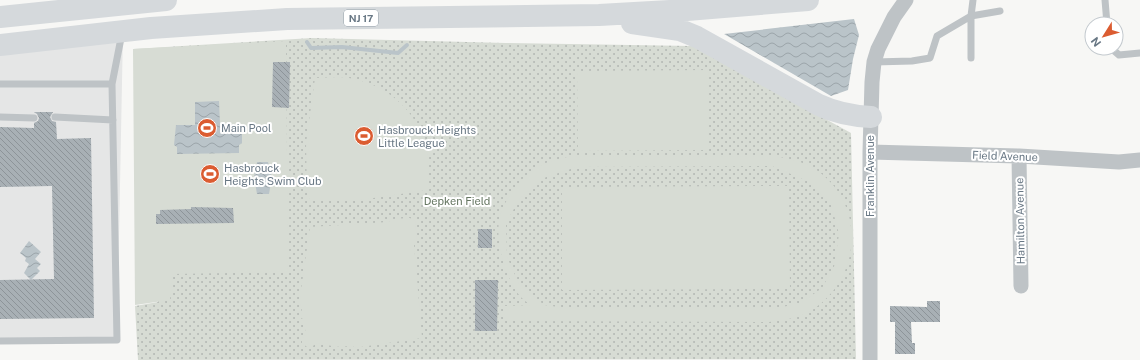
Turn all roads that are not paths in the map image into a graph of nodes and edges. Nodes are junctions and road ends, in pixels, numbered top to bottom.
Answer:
1 (166, 0) edge
2 (808, 0) edge
3 (906, 0) edge
4 (973, 0) edge
5 (1105, 0) edge
6 (1000, 11) dead end
7 (599, 15) junction
8 (971, 16) junction
9 (1106, 16) edge
10 (0, 17) edge
11 (123, 31) junction
12 (0, 45) edge
13 (1140, 53) edge
14 (1124, 55) edge
15 (972, 58) dead end
16 (874, 62) junction
17 (0, 84) edge
18 (112, 84) junction
19 (0, 117) edge
20 (55, 117) dead end
21 (871, 117) junction
22 (34, 118) dead end
23 (113, 120) junction
24 (870, 152) junction
25 (1019, 156) junction
26 (1140, 160) edge
27 (1021, 286) dead end
28 (0, 341) edge
29 (870, 360) edge

1 - 10 highway
2 - 7 highway, NJ 17
3 - 16 street, Franklin Avenue
4 - 8 lane
5 - 9 lane
6 - 8 lane
7 - 11 highway, NJ 17
7 - 21 highway
8 - 15 lane
8 - 16 lane
11 - 12 highway, NJ 17
11 - 18 lane
13 - 14 lane
16 - 21 street, Franklin Avenue
17 - 18 lane
18 - 23 lane
19 - 22 lane
20 - 23 lane
21 - 24 street, Franklin Avenue
23 - 28 lane
24 - 25 street, Field Avenue
24 - 29 street, Franklin Avenue
25 - 26 street, Field Avenue
25 - 27 street, Hamilton Avenue

